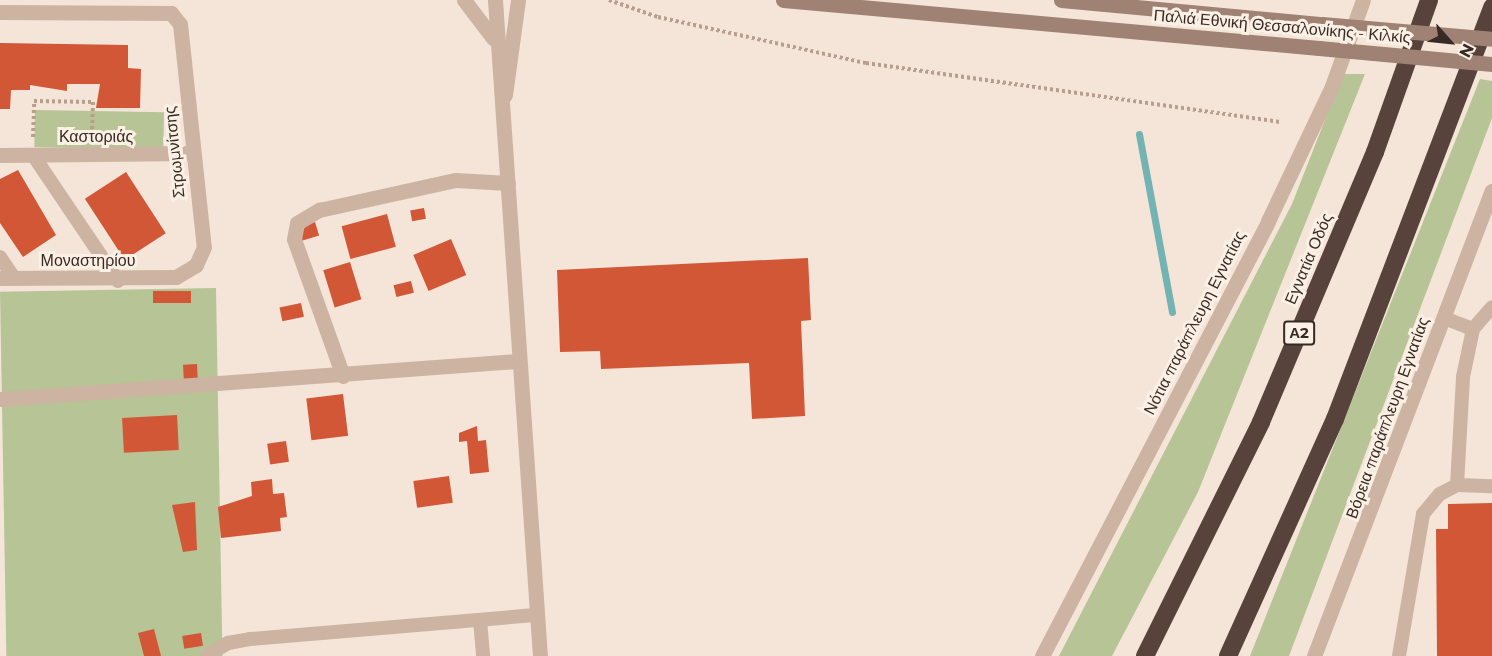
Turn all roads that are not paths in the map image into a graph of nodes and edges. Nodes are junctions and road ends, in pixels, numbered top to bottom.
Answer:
1 (464, 0) edge
2 (495, 0) edge
3 (518, 0) edge
4 (783, 0) edge
5 (1061, 0) edge
6 (1363, 0) edge
7 (1429, 0) edge
8 (1492, 7) edge
9 (0, 12) edge
10 (1492, 39) edge
11 (495, 41) junction
12 (1492, 64) edge
13 (506, 95) junction
14 (193, 153) junction
15 (0, 154) edge
16 (33, 155) junction
17 (508, 183) junction
18 (1492, 190) edge
19 (0, 257) edge
20 (176, 277) joint
21 (7, 278) edge
22 (118, 281) junction
23 (1492, 308) edge
24 (1444, 318) junction
25 (1473, 329) junction
26 (518, 361) junction
27 (343, 376) junction
28 (0, 399) edge
29 (1457, 485) junction
30 (1492, 486) edge
31 (536, 615) junction
32 (480, 620) junction
33 (207, 656) edge
34 (483, 656) edge
35 (540, 656) edge
36 (1042, 656) edge
37 (1145, 656) edge
38 (1228, 656) edge
39 (1314, 656) edge
40 (1399, 656) edge

1 - 11 street
2 - 11 street
3 - 13 street
4 - 12 main road, Παλιά Εθνική Θεσσαλονίκης - Κιλκίς, bridge
5 - 10 main road, Παλιά Εθνική Θεσσαλονίκης - Κιλκίς, bridge
6 - 36 street, Νότια παράπλευρη Εγνατίας
7 - 37 highway, Εγνατία Οδός / Α2
8 - 38 highway
9 - 14 street, Στρωμνίτσης
11 - 13 street
13 - 17 street
14 - 16 street, Καστοριάς
14 - 20 street, Στρωμνίτσης
15 - 16 street, Καστοριάς
16 - 22 lane
17 - 26 street
17 - 27 street
18 - 24 street, Βόρεια παράπλευρη Εγνατίας
19 - 21 lane
20 - 22 street, Μοναστηρίου
21 - 22 street, Μοναστηρίου
23 - 25 lane
24 - 25 lane
24 - 39 street, Βόρεια παράπλευρη Εγνατίας
25 - 29 lane
26 - 27 street
26 - 31 street
27 - 28 street
29 - 30 lane
29 - 40 lane
31 - 32 lane
31 - 35 street
32 - 33 lane
32 - 34 lane

